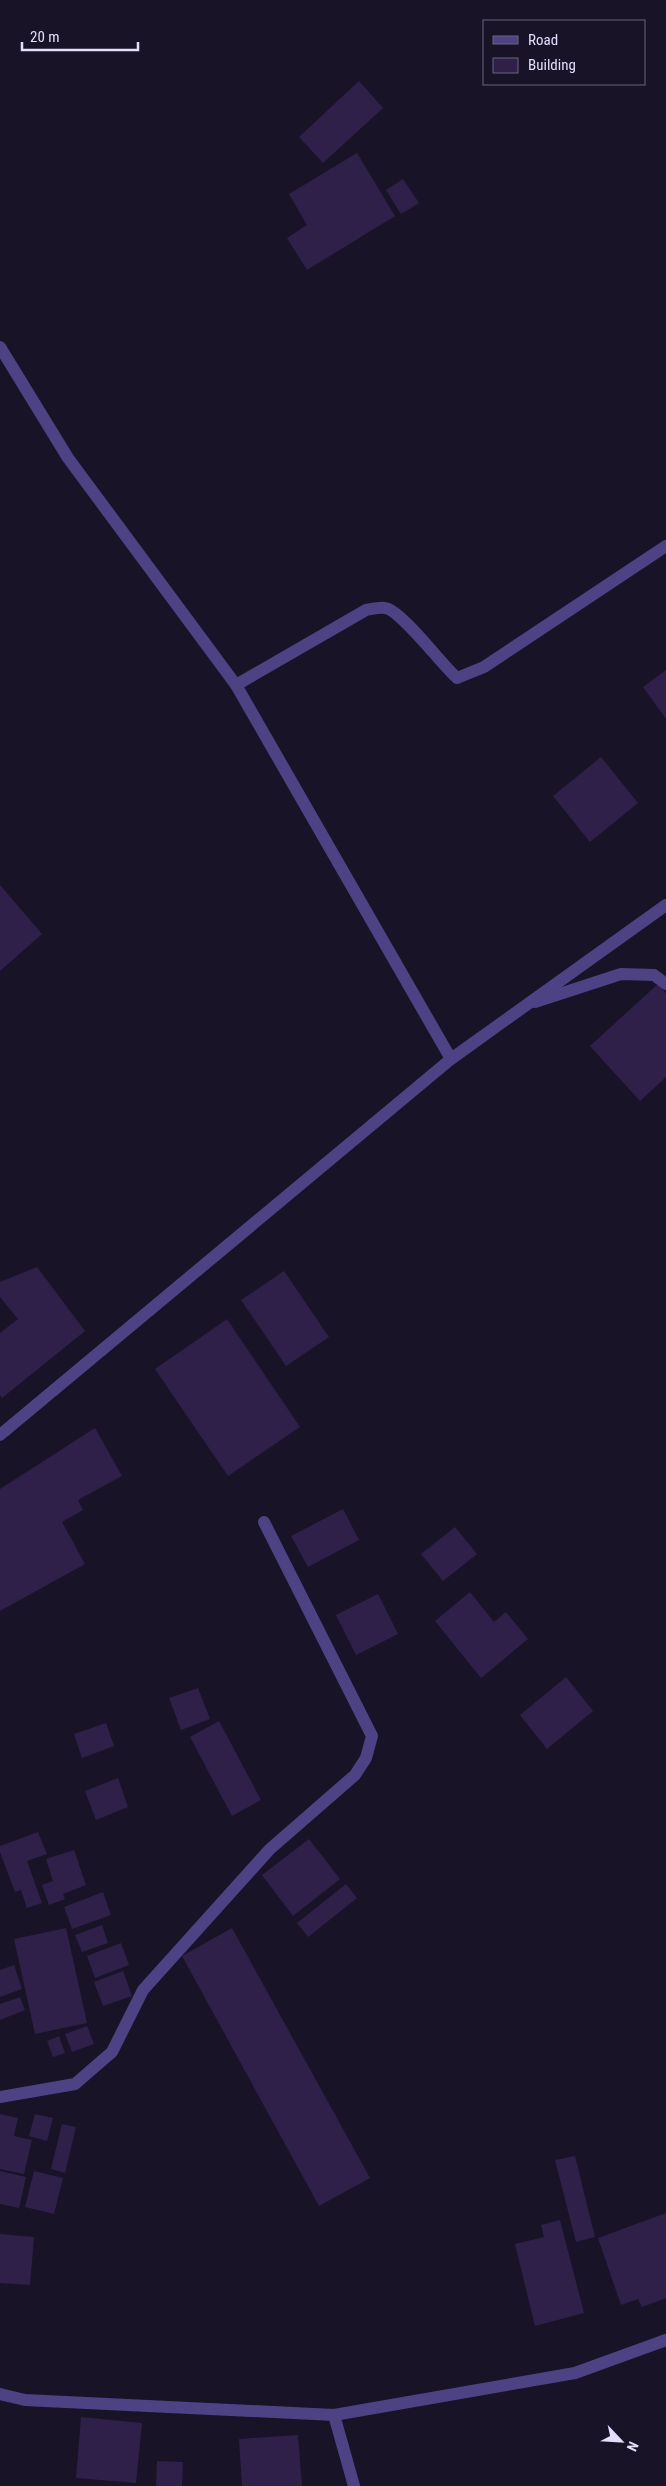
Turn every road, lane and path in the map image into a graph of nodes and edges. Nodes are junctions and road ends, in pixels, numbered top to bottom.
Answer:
1 (0, 347) edge
2 (666, 546) edge
3 (236, 685) junction
4 (666, 905) edge
5 (666, 984) edge
6 (523, 1006) junction
7 (451, 1059) junction
8 (0, 1435) edge
9 (264, 1522) dead end
10 (0, 2097) edge
11 (666, 2340) edge
12 (0, 2394) edge
13 (334, 2415) junction
14 (354, 2486) edge

1 - 3 street
2 - 3 street
3 - 7 street
4 - 6 street
5 - 6 street
6 - 7 street
7 - 8 street
9 - 10 street
11 - 13 street
12 - 13 street
13 - 14 street

